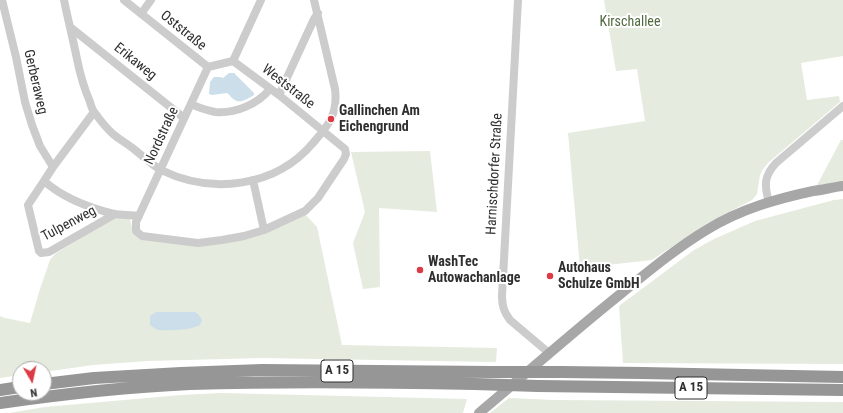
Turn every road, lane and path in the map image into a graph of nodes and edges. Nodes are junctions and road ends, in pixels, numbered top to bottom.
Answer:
1 (2, 0) edge
2 (64, 0) edge
3 (124, 0) edge
4 (151, 0) edge
5 (261, 0) edge
6 (314, 0) edge
7 (518, 0) edge
8 (141, 14) junction
9 (318, 14) junction
10 (70, 27) junction
11 (233, 61) junction
12 (208, 68) junction
13 (270, 89) junction
14 (279, 95) junction
15 (191, 104) junction
16 (843, 106) edge
17 (94, 112) junction
18 (184, 118) junction
19 (323, 131) junction
20 (52, 167) junction
21 (160, 169) junction
22 (253, 180) junction
23 (44, 181) junction
24 (843, 186) edge
25 (769, 202) junction
26 (115, 214) junction
27 (138, 216) junction
28 (264, 230) junction
29 (549, 353) junction
30 (843, 377) edge
31 (52, 383) edge
32 (12, 388) edge
33 (0, 390) edge
34 (843, 390) edge
35 (0, 402) edge
36 (479, 413) edge

1 - 20 street, Gerberaweg
2 - 10 street
3 - 8 street, Oststraße
4 - 8 street
5 - 11 street
6 - 9 street
7 - 29 street, Harnischdorfer Straße
8 - 12 street, Oststraße
9 - 14 street
9 - 19 street
10 - 17 street
10 - 18 street, Erikaweg
11 - 12 street
11 - 13 street, Weststraße
12 - 15 street, Nordstraße
13 - 14 street, Weststraße
13 - 15 street
14 - 19 street, Weststraße
15 - 18 street, Nordstraße
16 - 25 street
17 - 20 street, Tulpenweg
17 - 21 street
18 - 21 street, Nordstraße
19 - 22 street
19 - 28 street, Weststraße
20 - 23 street, Tulpenweg
21 - 22 street
21 - 27 street, Nordstraße
22 - 28 street
23 - 26 street, Tulpenweg
23 - 26 street, Tulpenweg
24 - 25 main road
25 - 29 main road
26 - 27 street, Tulpenweg
27 - 28 street
29 - 36 main road
30 - 31 highway, A 15, bridge
32 - 33 highway
34 - 35 highway, A 15, bridge

